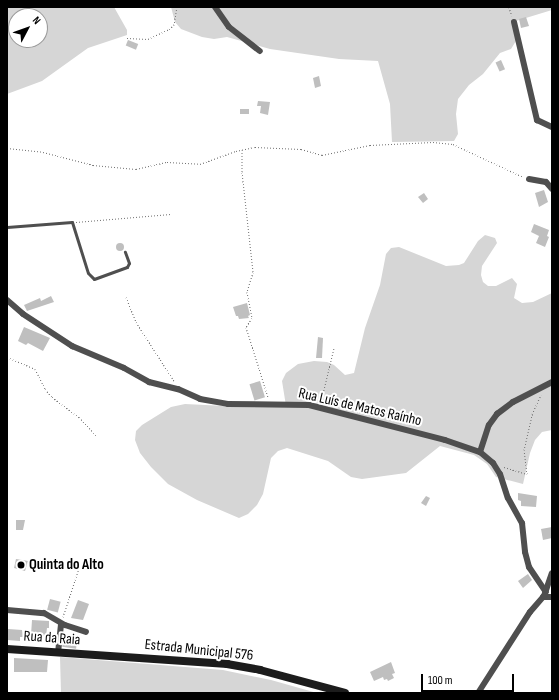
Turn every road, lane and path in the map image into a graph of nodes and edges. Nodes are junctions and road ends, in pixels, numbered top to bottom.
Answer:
1 (177, 7) edge
2 (215, 7) edge
3 (509, 7) edge
4 (514, 22) joint
5 (127, 38) dead end
6 (260, 51) dead end
7 (552, 127) edge
8 (7, 148) edge
9 (242, 149) junction
10 (529, 179) joint
11 (552, 189) edge
12 (171, 214) dead end
13 (72, 222) junction
14 (7, 227) edge
15 (125, 252) dead end
16 (126, 297) dead end
17 (7, 300) edge
18 (334, 348) dead end
19 (7, 357) edge
20 (550, 383) edge
21 (177, 389) junction
22 (270, 404) junction
23 (320, 408) junction
24 (96, 435) dead end
25 (480, 452) junction
26 (495, 465) junction
27 (79, 568) dead end
28 (552, 573) edge
29 (544, 595) junction
30 (552, 597) edge
31 (7, 610) edge
32 (61, 624) junction
33 (86, 632) dead end
34 (7, 649) edge
35 (58, 653) junction
36 (94, 655) joint
37 (332, 691) edge
38 (345, 693) edge
39 (478, 693) edge

1 - 5 path
2 - 6 street
3 - 4 path
4 - 7 street
8 - 9 path
9 - 10 path
9 - 22 path
10 - 11 street
12 - 13 path
13 - 14 lane
13 - 15 lane
16 - 21 path
17 - 21 street, Rua Luís de Matos Raínho
18 - 23 path
19 - 24 path
20 - 25 street
20 - 26 path
21 - 22 street, Rua Luís de Matos Raínho
22 - 23 street, Rua Luís de Matos Raínho
23 - 25 street, Rua Luís de Matos Raínho
25 - 26 street
26 - 29 street
27 - 32 path
28 - 29 street
29 - 30 street
29 - 39 street
31 - 32 street
32 - 33 street
32 - 35 street
34 - 35 main road, Rua da Raia
35 - 36 main road, Rua da Raia
36 - 37 main road, Estrada Municipal 576
37 - 38 main road, Estrada Municipal 576

